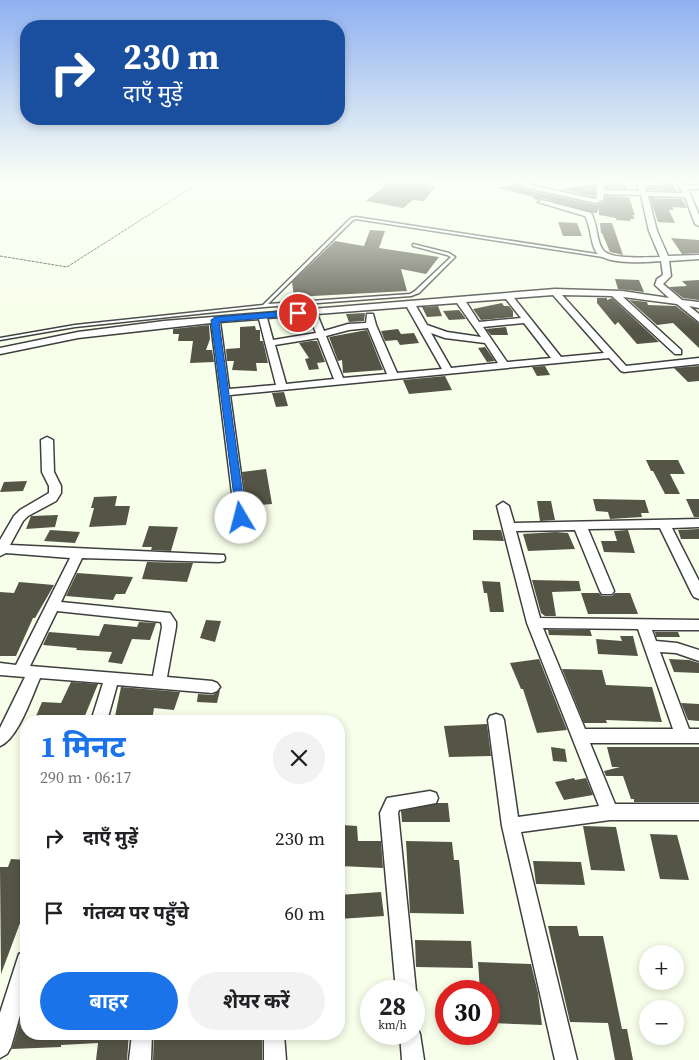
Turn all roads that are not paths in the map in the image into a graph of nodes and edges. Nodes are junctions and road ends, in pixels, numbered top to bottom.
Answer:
1 (339, 230) edge
2 (437, 230) edge
3 (593, 230) edge
4 (653, 230) edge
5 (414, 245) dead end
6 (603, 256) junction
7 (699, 257) edge
8 (665, 258) junction
9 (555, 292) junction
10 (615, 294) junction
11 (508, 296) junction
12 (460, 300) junction
13 (677, 302) junction
14 (410, 304) junction
15 (699, 305) edge
16 (368, 307) junction
17 (263, 311) junction
18 (312, 312) junction
19 (699, 319) edge
20 (215, 320) junction
21 (527, 320) junction
22 (371, 325) junction
23 (477, 325) junction
24 (423, 327) junction
25 (322, 335) junction
26 (0, 338) edge
27 (488, 341) junction
28 (270, 343) junction
29 (0, 351) edge
30 (678, 352) dead end
31 (610, 355) junction
32 (558, 360) junction
33 (699, 361) edge
34 (504, 365) junction
35 (448, 371) junction
36 (393, 376) junction
37 (340, 382) junction
38 (282, 388) junction
39 (224, 393) junction
40 (47, 440) dead end
41 (503, 506) dead end
42 (241, 518) dead end
43 (699, 523) edge
44 (664, 524) junction
45 (580, 526) junction
46 (509, 527) junction
47 (1, 551) edge
48 (78, 554) junction
49 (218, 558) dead end
50 (607, 591) dead end
51 (699, 594) edge
52 (53, 606) junction
53 (534, 623) junction
54 (643, 624) junction
55 (699, 625) edge
56 (651, 646) junction
57 (699, 656) edge
58 (0, 669) edge
59 (28, 672) junction
60 (112, 678) junction
61 (159, 682) junction
62 (212, 687) dead end
63 (101, 715) edge
64 (496, 720) dead end
65 (580, 736) junction
66 (691, 736) edge
67 (0, 739) edge
68 (430, 798) dead end
69 (610, 812) junction
70 (699, 812) edge
71 (511, 826) junction
72 (405, 980) edge
73 (20, 981) edge
74 (142, 1040) edge
75 (274, 1040) edge
76 (411, 1045) edge
77 (0, 1047) edge
78 (140, 1060) edge
79 (275, 1060) edge
80 (413, 1060) edge
81 (566, 1060) edge

1 - 17 lane
2 - 6 lane
3 - 6 street
4 - 8 street
5 - 17 lane
6 - 8 street
7 - 8 street
8 - 13 street
9 - 10 street
9 - 11 street
9 - 31 street
10 - 13 street
10 - 30 street
11 - 12 street
11 - 21 street
12 - 14 street
12 - 23 street
13 - 15 street
13 - 19 street
14 - 16 street
14 - 24 street
16 - 18 street
16 - 22 street
17 - 18 street
17 - 20 street
17 - 26 lane
17 - 28 street
18 - 25 street
20 - 29 street
20 - 39 street
21 - 23 street
21 - 32 street
22 - 25 street
22 - 36 street
23 - 27 street
24 - 27 street
24 - 35 street
25 - 28 street
25 - 37 street
27 - 34 street
28 - 38 street
31 - 32 street
31 - 33 street
32 - 34 street
34 - 35 street
35 - 36 street
36 - 37 street
37 - 38 street
38 - 39 street
39 - 42 street
40 - 47 street
41 - 46 street
43 - 44 street
44 - 45 street
44 - 51 street
45 - 46 street
45 - 50 street
46 - 53 street
47 - 48 street
48 - 49 street
48 - 52 street
52 - 59 street
52 - 61 street
53 - 54 street
53 - 65 street
54 - 55 street
54 - 56 street
56 - 57 street
56 - 66 street
58 - 59 street
59 - 60 street
59 - 67 street
60 - 61 street
60 - 63 street
61 - 62 street
64 - 71 street
65 - 66 street
65 - 69 street
68 - 72 street
69 - 70 street
69 - 71 street
71 - 81 street
73 - 77 street
74 - 78 street
75 - 79 street
76 - 80 street

